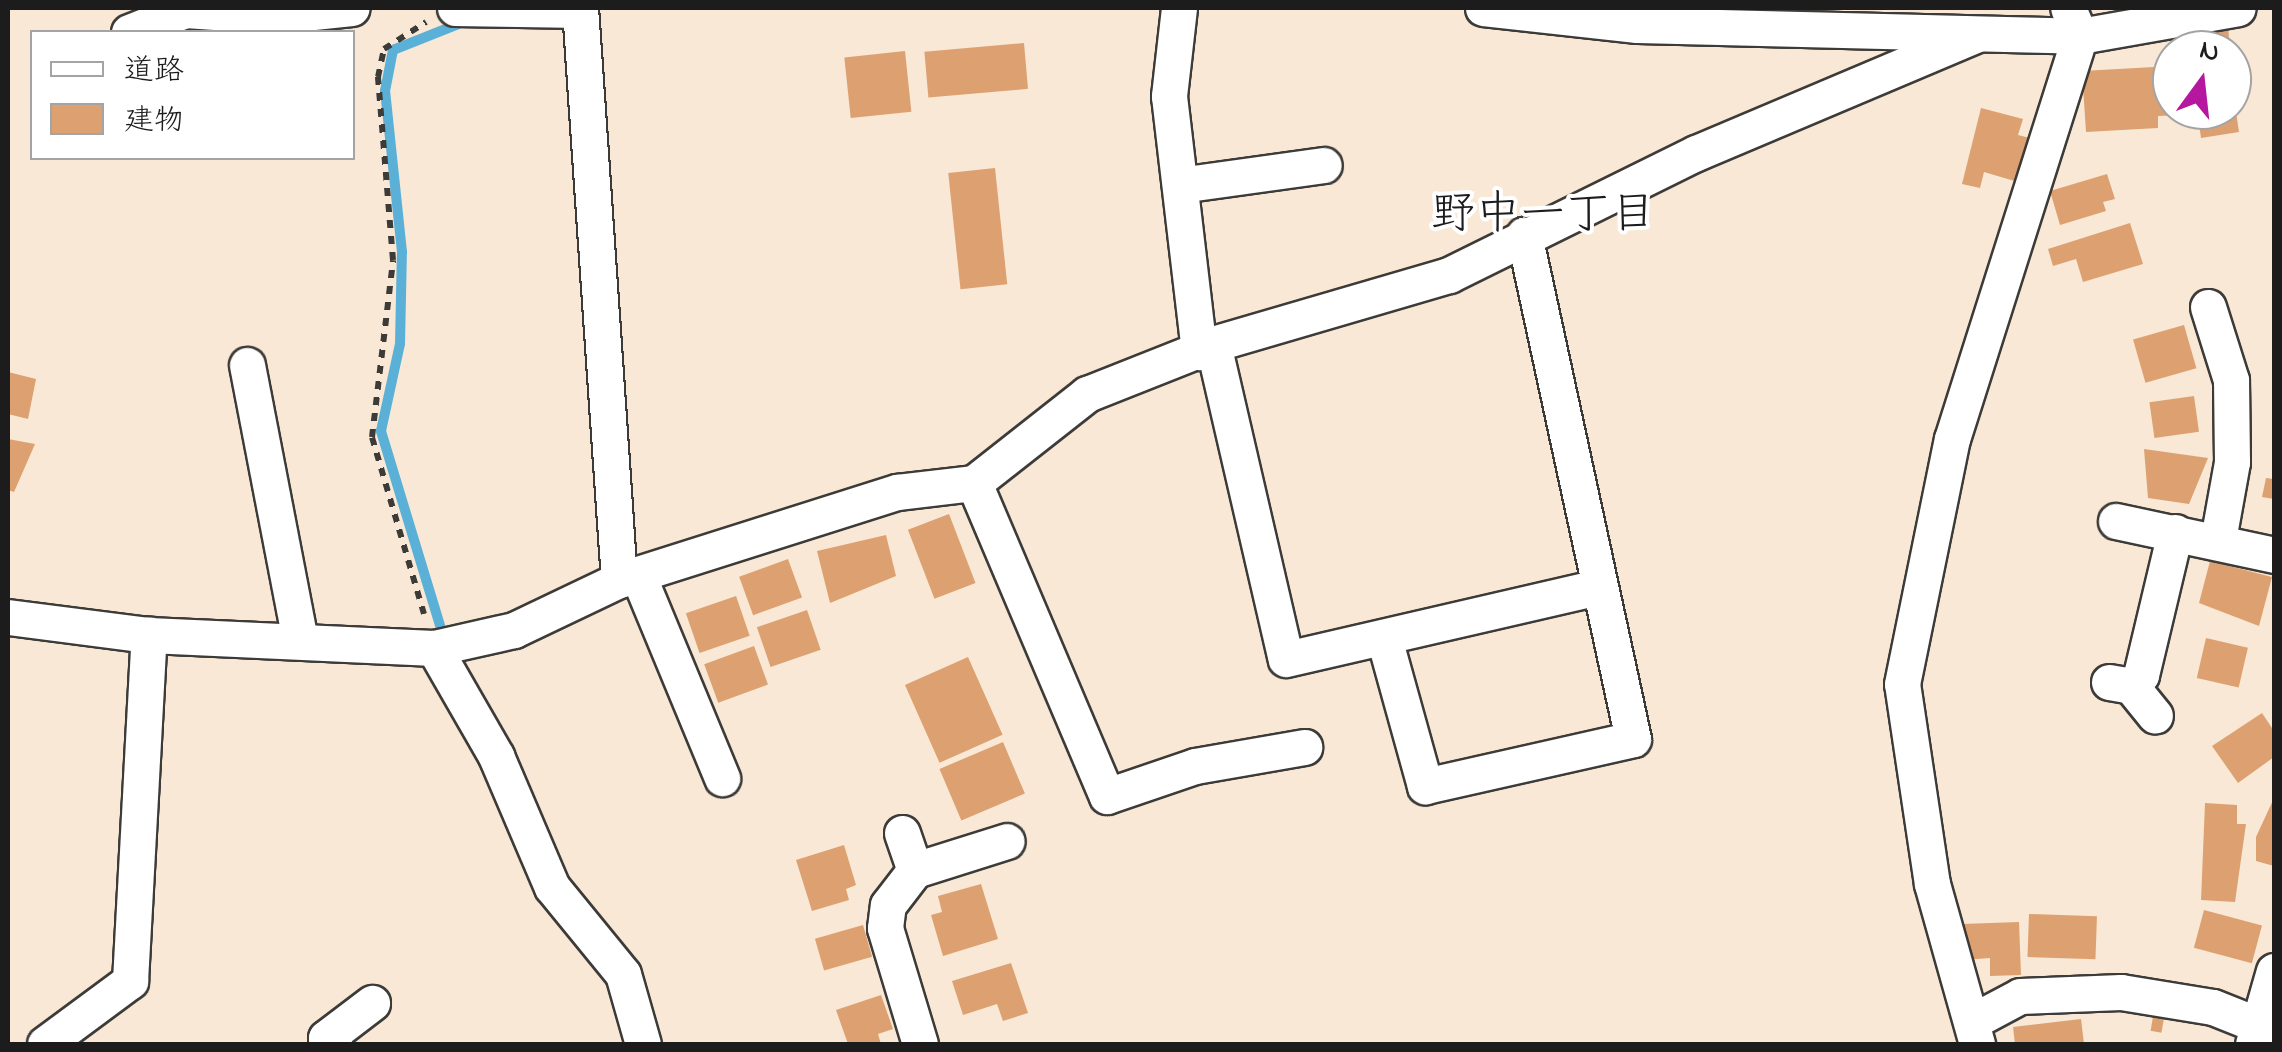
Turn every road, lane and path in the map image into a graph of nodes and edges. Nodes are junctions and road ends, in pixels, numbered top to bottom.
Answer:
1 (352, 8) edge
2 (458, 8) edge
3 (1180, 8) edge
4 (1484, 8) edge
5 (2120, 8) edge
6 (2238, 8) edge
7 (580, 9) edge
8 (1642, 16) edge
9 (2074, 22) edge
10 (134, 30) edge
11 (1976, 36) junction
12 (1324, 165) dead end
13 (1180, 185) junction
14 (1524, 234) junction
15 (2208, 307) dead end
16 (1206, 348) junction
17 (247, 365) dead end
18 (974, 483) junction
19 (2116, 521) dead end
20 (2175, 532) junction
21 (2218, 540) junction
22 (2274, 556) edge
23 (628, 577) junction
24 (1598, 587) junction
25 (8, 618) edge
26 (149, 636) junction
27 (299, 636) junction
28 (1384, 638) junction
29 (434, 648) junction
30 (2155, 716) dead end
31 (1304, 746) dead end
32 (722, 778) dead end
33 (902, 833) dead end
34 (1007, 842) dead end
35 (916, 870) junction
36 (2274, 971) edge
37 (372, 1002) dead end
38 (1975, 1033) edge
39 (2260, 1037) edge
40 (45, 1044) edge
41 (334, 1044) edge
42 (643, 1044) edge
43 (920, 1044) edge

1 - 10 street
2 - 7 street
2 - 29 path
3 - 13 street
4 - 8 street
5 - 9 street
6 - 9 street
7 - 23 street
8 - 11 street
9 - 11 street
9 - 38 street
11 - 14 street
12 - 13 street
13 - 16 street
14 - 16 street
14 - 24 street
15 - 21 street
16 - 18 street
16 - 28 street
17 - 27 street
18 - 23 street
18 - 31 street
19 - 20 street
20 - 21 street
20 - 30 street
21 - 22 street
23 - 29 street
23 - 32 street
24 - 28 street
24 - 28 street
25 - 26 street
26 - 27 street
26 - 40 street
27 - 29 street
29 - 42 street
33 - 35 street
34 - 35 street
35 - 43 street
36 - 39 street
37 - 41 street
38 - 39 street

